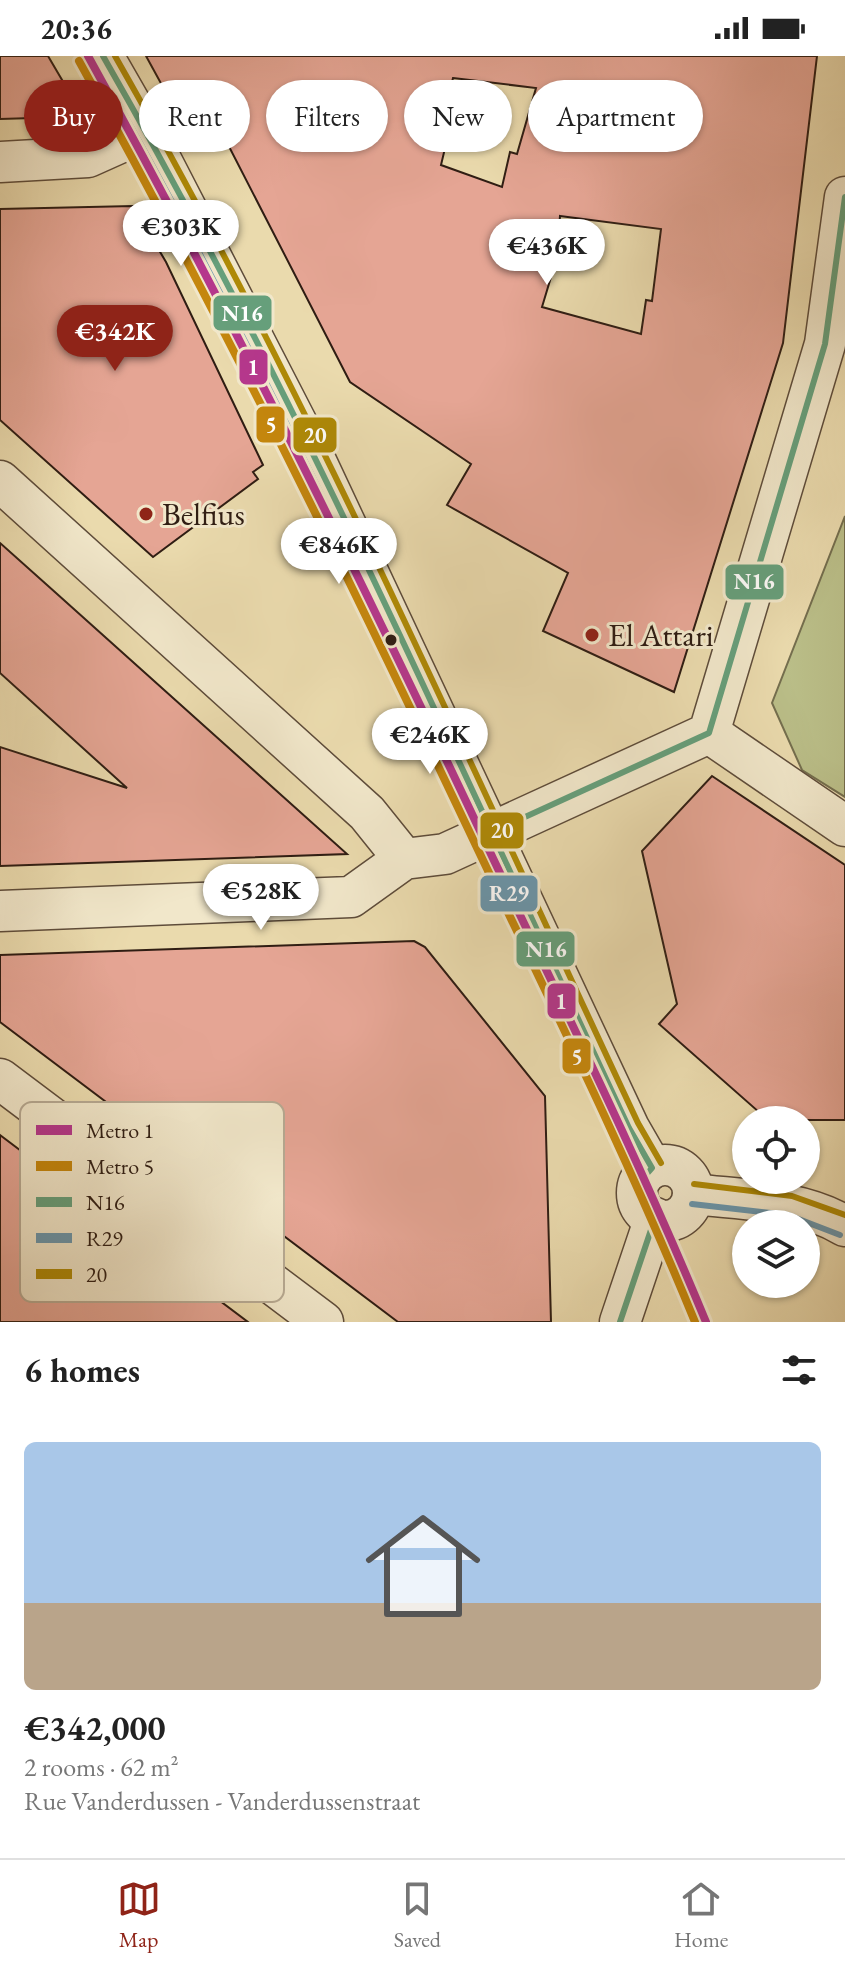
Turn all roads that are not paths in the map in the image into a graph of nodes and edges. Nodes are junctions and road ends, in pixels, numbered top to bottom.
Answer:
1 (103, 56) edge
2 (139, 119) edge
3 (139, 134) edge
4 (157, 152) edge
5 (0, 162) edge
6 (845, 197) edge
7 (0, 481) edge
8 (709, 733) junction
9 (845, 826) edge
10 (492, 832) junction
11 (404, 859) junction
12 (0, 911) edge
13 (0, 1079) edge
14 (31, 1102) edge
15 (652, 1168) junction
16 (693, 1194) junction
17 (655, 1218) junction
18 (845, 1226) edge
19 (284, 1293) edge
20 (323, 1322) edge
21 (620, 1322) edge

1 - 2 street
3 - 5 street
4 - 10 street
6 - 8 street
7 - 11 street
8 - 9 street
8 - 10 street
10 - 11 street
10 - 15 street
11 - 12 street
13 - 14 street
15 - 16 street
15 - 17 street
16 - 17 street
16 - 18 street
17 - 21 street
19 - 20 street

